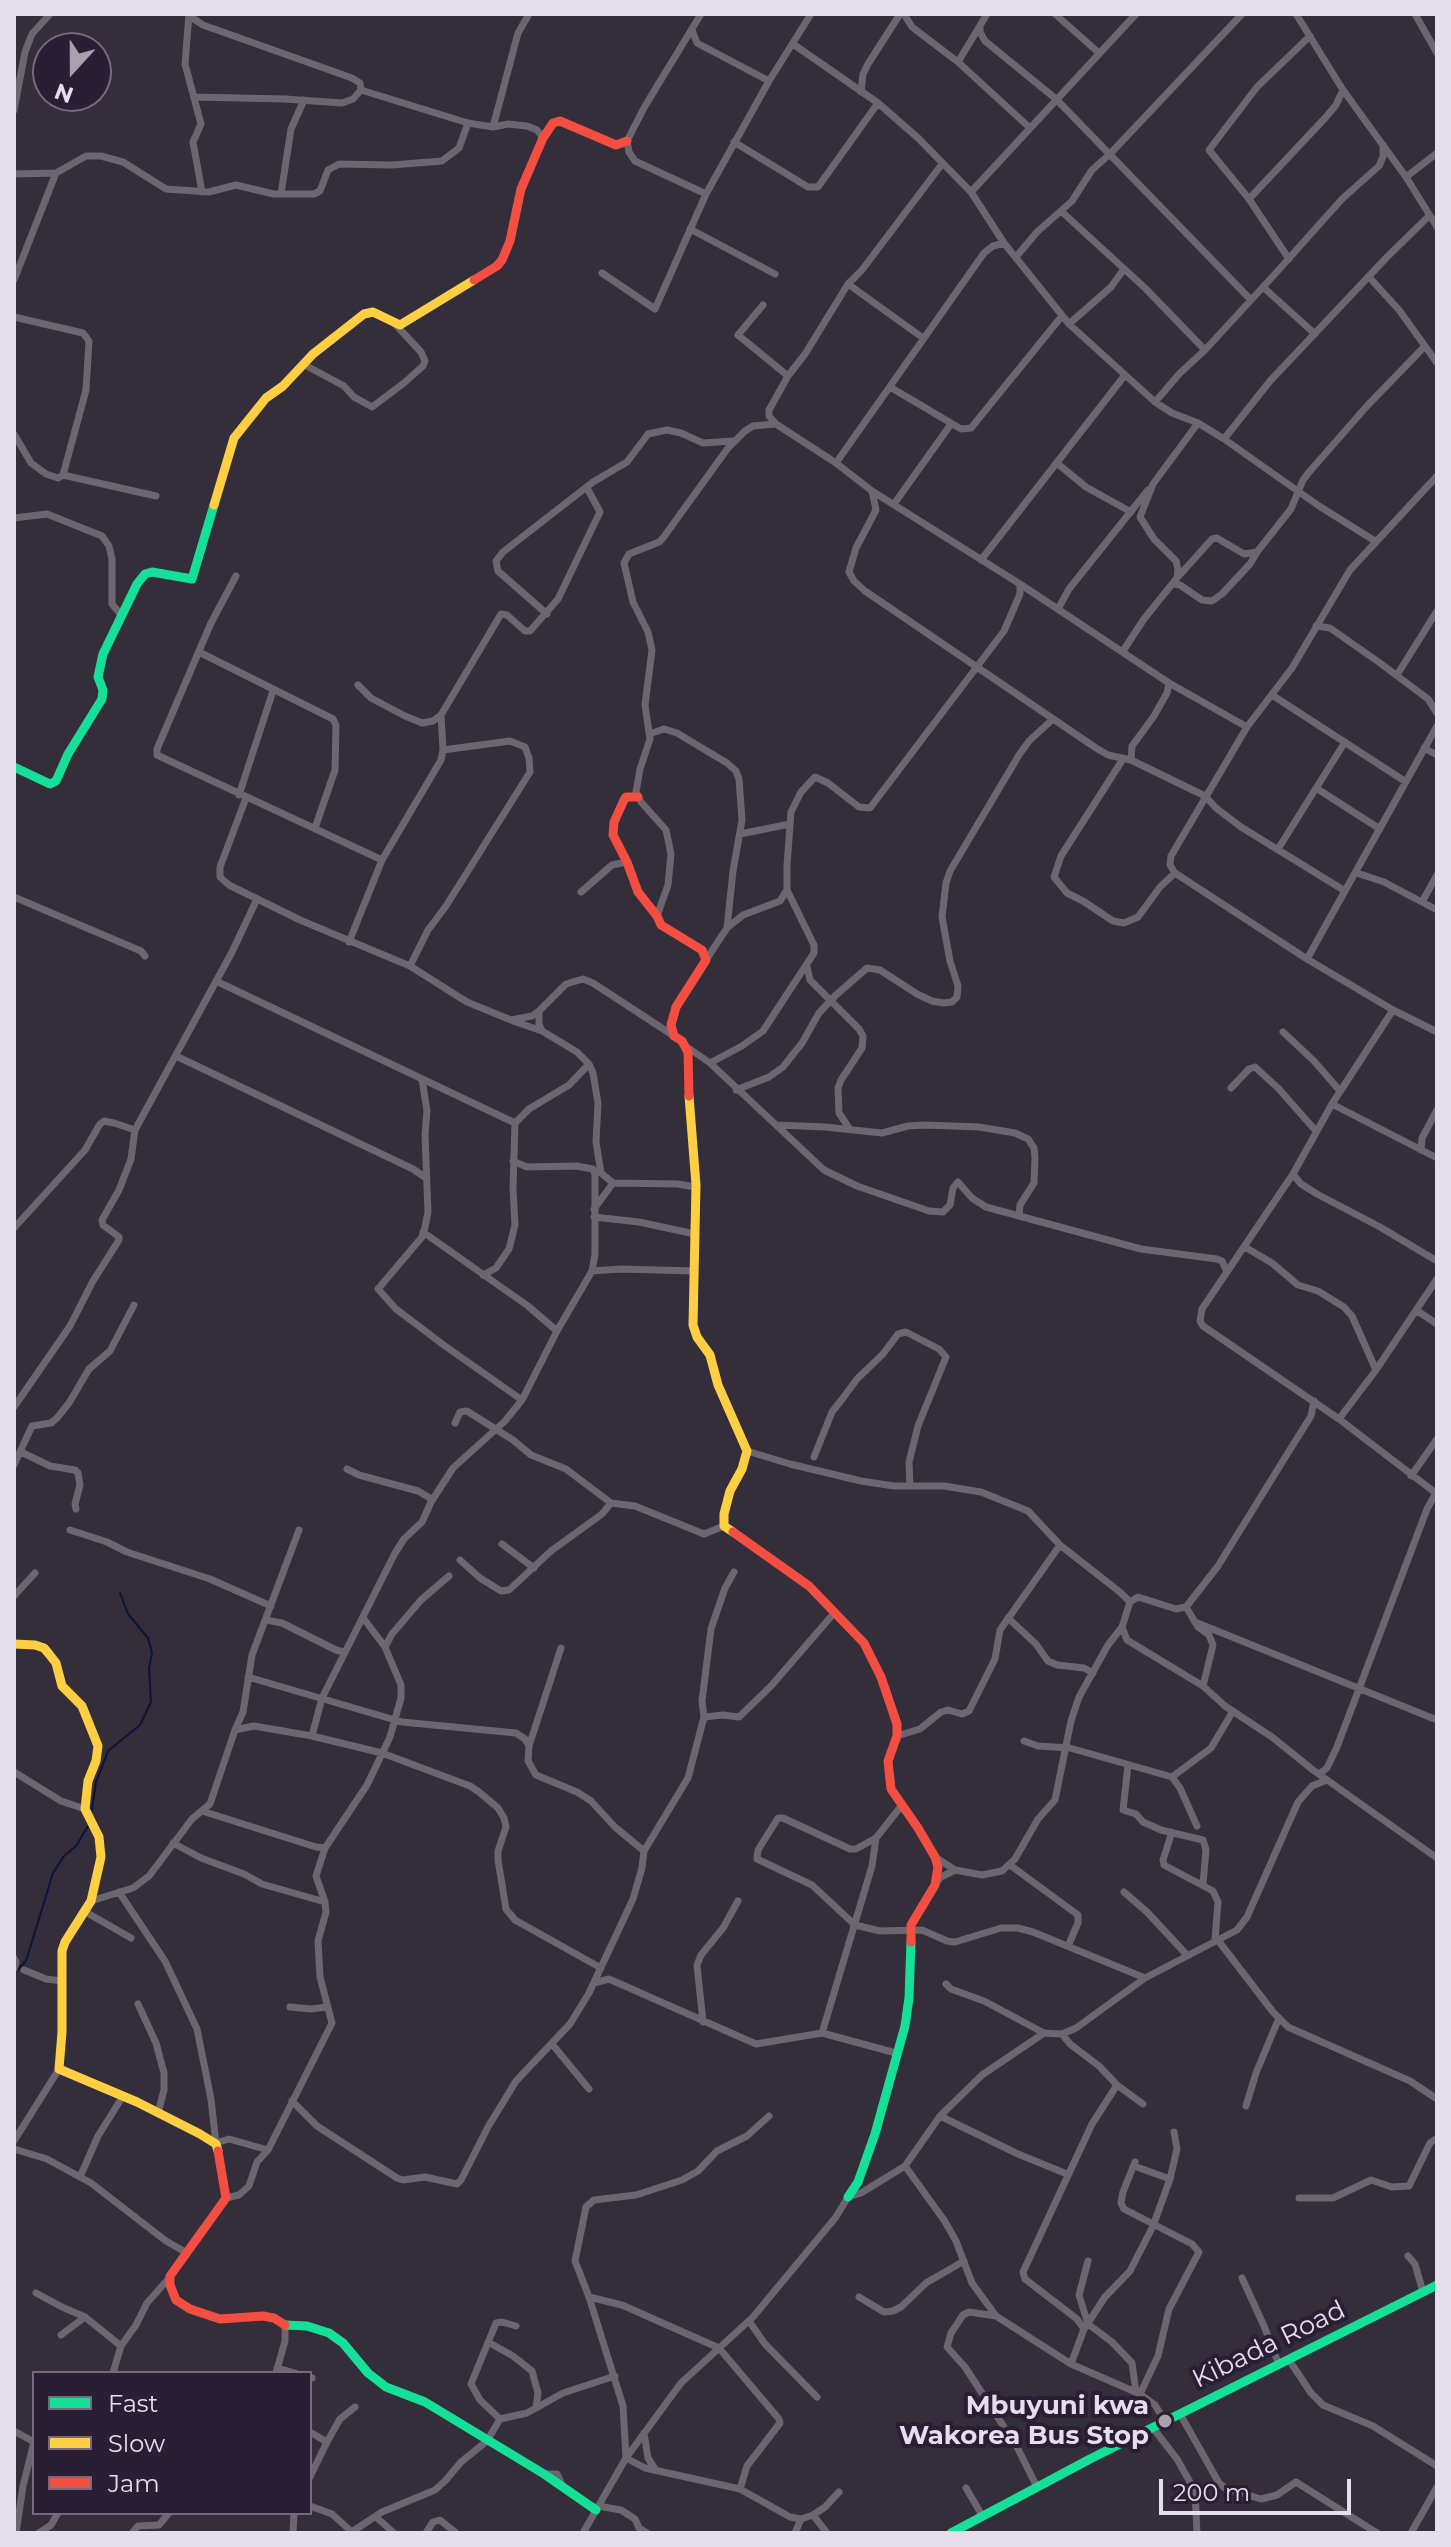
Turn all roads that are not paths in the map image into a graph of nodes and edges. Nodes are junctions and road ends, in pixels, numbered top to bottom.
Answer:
1 (50, 14) edge
2 (190, 14) edge
3 (529, 14) edge
4 (701, 14) edge
5 (811, 14) edge
6 (902, 14) edge
7 (987, 14) edge
8 (1055, 14) edge
9 (1136, 14) edge
10 (1242, 14) edge
11 (1296, 14) edge
12 (1415, 14) edge
13 (980, 26) junction
14 (692, 30) junction
15 (1310, 36) junction
16 (697, 43) junction
17 (684, 44) junction
18 (793, 44) junction
19 (1099, 53) junction
20 (1437, 53) edge
21 (958, 62) junction
22 (769, 81) junction
23 (361, 90) junction
24 (1343, 90) junction
25 (861, 92) junction
26 (194, 97) junction
27 (1056, 99) junction
28 (304, 100) junction
29 (878, 103) junction
30 (14, 110) edge
31 (468, 123) junction
32 (493, 127) junction
33 (1030, 128) junction
34 (543, 138) junction
35 (627, 141) junction
36 (734, 142) junction
37 (1383, 145) junction
38 (1437, 153) edge
39 (1110, 154) junction
40 (942, 164) junction
41 (56, 173) junction
42 (14, 174) edge
43 (1406, 177) junction
44 (202, 192) junction
45 (971, 192) junction
46 (281, 194) junction
47 (706, 194) junction
48 (1249, 199) junction
49 (1061, 211) junction
50 (1429, 216) junction
51 (1437, 227) edge
52 (690, 229) junction
53 (1004, 243) junction
54 (1016, 257) junction
55 (1289, 259) junction
56 (1124, 269) junction
57 (602, 273) dead end
58 (775, 274) dead end
59 (1369, 277) junction
60 (14, 280) edge
61 (848, 284) junction
62 (1263, 287) junction
63 (1251, 300) junction
64 (763, 305) dead end
65 (1062, 316) junction
66 (14, 317) edge
67 (394, 324) junction
68 (1069, 324) junction
69 (1315, 334) junction
70 (923, 338) junction
71 (1425, 346) junction
72 (1205, 350) junction
73 (1437, 363) edge
74 (303, 364) junction
75 (1125, 375) junction
76 (788, 376) junction
77 (890, 387) junction
78 (1155, 402) junction
79 (1198, 423) junction
80 (776, 424) junction
81 (951, 424) junction
82 (14, 434) edge
83 (1224, 439) junction
84 (734, 441) junction
85 (836, 463) junction
86 (1058, 464) junction
87 (63, 475) junction
88 (1437, 476) edge
89 (1153, 484) junction
90 (587, 488) junction
91 (872, 491) junction
92 (1297, 491) junction
93 (156, 496) dead end
94 (892, 503) junction
95 (876, 510) junction
96 (1131, 511) junction
97 (1140, 517) junction
98 (14, 518) edge
99 (1375, 541) junction
100 (1257, 552) junction
101 (981, 560) junction
102 (236, 576) dead end
103 (1175, 581) junction
104 (1020, 584) junction
105 (1058, 609) junction
106 (1325, 610) junction
107 (1437, 611) edge
108 (547, 614) junction
109 (121, 615) junction
110 (1316, 626) junction
111 (1330, 628) junction
112 (1123, 651) junction
113 (199, 652) junction
114 (979, 667) junction
115 (1397, 675) junction
116 (1169, 683) junction
117 (358, 685) dead end
118 (273, 691) junction
119 (1272, 695) junction
120 (1437, 713) edge
121 (441, 715) junction
122 (1053, 719) junction
123 (1437, 726) edge
124 (1247, 727) junction
125 (649, 734) junction
126 (1345, 742) junction
127 (1424, 748) junction
128 (443, 750) junction
129 (1437, 755) edge
130 (1127, 760) junction
131 (14, 767) edge
132 (1406, 782) junction
133 (1316, 788) junction
134 (243, 796) junction
135 (1205, 796) junction
136 (638, 797) junction
137 (790, 824) junction
138 (315, 828) junction
139 (1380, 829) junction
140 (740, 834) junction
141 (1278, 849) junction
142 (382, 860) junction
143 (627, 862) junction
144 (1175, 873) junction
145 (1357, 873) junction
146 (1437, 875) edge
147 (787, 890) junction
148 (1345, 891) junction
149 (581, 892) dead end
150 (14, 897) edge
151 (257, 899) junction
152 (1422, 902) junction
153 (1437, 910) edge
154 (657, 916) junction
155 (727, 928) junction
156 (349, 942) junction
157 (145, 956) dead end
158 (1307, 959) junction
159 (706, 960) junction
160 (410, 966) junction
161 (807, 967) junction
162 (810, 980) junction
163 (216, 981) junction
164 (797, 982) junction
165 (830, 1000) junction
166 (1393, 1010) junction
167 (539, 1011) junction
168 (511, 1020) junction
169 (542, 1031) junction
170 (1283, 1032) dead end
171 (1437, 1032) edge
172 (674, 1036) junction
173 (684, 1045) junction
174 (176, 1056) junction
175 (710, 1063) junction
176 (589, 1064) junction
177 (422, 1079) junction
178 (1231, 1088) dead end
179 (736, 1090) junction
180 (1340, 1091) junction
181 (1332, 1104) junction
182 (1437, 1110) edge
183 (515, 1123) junction
184 (776, 1125) junction
185 (850, 1129) junction
186 (135, 1130) junction
187 (1316, 1131) junction
188 (1421, 1150) junction
189 (1437, 1158) edge
190 (513, 1161) junction
191 (1293, 1174) junction
192 (426, 1178) junction
193 (613, 1183) junction
194 (696, 1187) junction
195 (594, 1213) junction
196 (1019, 1216) junction
197 (14, 1228) edge
198 (423, 1232) junction
199 (695, 1234) junction
200 (1245, 1247) junction
201 (1437, 1261) edge
202 (592, 1271) junction
203 (693, 1271) junction
204 (1227, 1272) junction
205 (483, 1275) junction
206 (1437, 1279) edge
207 (134, 1305) dead end
208 (1416, 1310) junction
209 (1437, 1324) edge
210 (557, 1331) junction
211 (1376, 1370) junction
212 (522, 1400) junction
213 (1314, 1401) junction
214 (14, 1407) edge
215 (1339, 1419) junction
216 (455, 1423) dead end
217 (496, 1430) junction
218 (1437, 1439) edge
219 (747, 1451) junction
220 (21, 1452) junction
221 (814, 1457) dead end
222 (14, 1465) edge
223 (347, 1469) dead end
224 (1411, 1476) junction
225 (910, 1486) junction
226 (1436, 1494) edge
227 (431, 1502) junction
228 (611, 1503) junction
229 (76, 1509) dead end
230 (724, 1526) junction
231 (70, 1530) dead end
232 (299, 1530) dead end
233 (502, 1544) dead end
234 (1060, 1545) junction
235 (460, 1560) dead end
236 (534, 1568) junction
237 (734, 1572) dead end
238 (35, 1573) dead end
239 (449, 1576) dead end
240 (14, 1596) edge
241 (1130, 1602) junction
242 (271, 1606) junction
243 (1186, 1607) junction
244 (835, 1612) junction
245 (1008, 1618) junction
246 (364, 1619) junction
247 (266, 1620) junction
248 (1195, 1622) junction
249 (1122, 1627) junction
250 (14, 1644) edge
251 (385, 1647) junction
252 (561, 1648) dead end
253 (344, 1652) junction
254 (1093, 1673) junction
255 (248, 1677) junction
256 (1203, 1686) junction
257 (1359, 1689) junction
258 (322, 1698) junction
259 (1233, 1711) junction
260 (704, 1717) junction
261 (394, 1720) junction
262 (1437, 1720) edge
263 (235, 1730) junction
264 (535, 1732) junction
265 (516, 1733) junction
266 (312, 1736) junction
267 (897, 1736) junction
268 (1024, 1741) dead end
269 (529, 1746) junction
270 (1064, 1749) junction
271 (382, 1753) junction
272 (1128, 1765) junction
273 (14, 1772) edge
274 (1319, 1775) junction
275 (1172, 1777) junction
276 (1312, 1786) junction
277 (902, 1805) junction
278 (85, 1809) junction
279 (202, 1811) junction
280 (1197, 1826) dead end
281 (1172, 1832) junction
282 (876, 1838) junction
283 (173, 1843) junction
284 (325, 1848) junction
285 (644, 1851) junction
286 (935, 1857) junction
287 (1437, 1858) edge
288 (1010, 1865) junction
289 (955, 1870) junction
290 (1203, 1884) junction
291 (935, 1885) junction
292 (119, 1892) junction
293 (1124, 1892) dead end
294 (91, 1901) junction
295 (738, 1901) dead end
296 (325, 1902) junction
297 (84, 1911) junction
298 (855, 1925) junction
299 (909, 1931) junction
300 (131, 1938) dead end
301 (1216, 1940) junction
302 (1068, 1946) junction
303 (1186, 1954) junction
304 (14, 1958) edge
305 (602, 1967) junction
306 (14, 1969) edge
307 (24, 1970) dead end
308 (1145, 1978) junction
309 (609, 1979) junction
310 (62, 1981) junction
311 (594, 1983) junction
312 (946, 1984) dead end
313 (138, 2004) dead end
314 (290, 2007) dead end
315 (327, 2007) junction
316 (1279, 2018) junction
317 (703, 2022) junction
318 (822, 2033) junction
319 (1044, 2033) junction
320 (1062, 2034) junction
321 (552, 2044) junction
322 (896, 2053) junction
323 (59, 2069) junction
324 (1117, 2085) junction
325 (589, 2089) dead end
326 (123, 2096) junction
327 (1437, 2099) edge
328 (292, 2101) junction
329 (1143, 2104) dead end
330 (1246, 2106) dead end
331 (158, 2113) junction
332 (769, 2116) dead end
333 (940, 2116) junction
334 (1174, 2132) dead end
335 (1437, 2138) edge
336 (14, 2141) edge
337 (216, 2143) junction
338 (14, 2149) edge
339 (268, 2150) junction
340 (905, 2166) junction
341 (1067, 2174) junction
342 (80, 2177) junction
343 (1170, 2179) junction
344 (848, 2197) junction
345 (226, 2198) junction
346 (1299, 2198) dead end
347 (1153, 2226) junction
348 (187, 2253) junction
349 (1408, 2256) dead end
350 (964, 2261) junction
351 (1088, 2261) dead end
352 (170, 2276) junction
353 (1242, 2278) dead end
354 (1437, 2285) edge
355 (1423, 2292) junction
356 (36, 2293) dead end
357 (589, 2297) junction
358 (859, 2297) dead end
359 (996, 2316) junction
360 (85, 2317) junction
361 (749, 2321) junction
362 (285, 2325) junction
363 (516, 2326) dead end
364 (1086, 2326) junction
365 (61, 2335) dead end
366 (488, 2342) junction
367 (121, 2346) junction
368 (719, 2348) junction
369 (1289, 2360) junction
370 (1071, 2364) junction
371 (1279, 2365) junction
372 (276, 2370) edge
373 (114, 2371) edge
374 (615, 2376) junction
375 (1138, 2393) junction
376 (817, 2397) dead end
377 (355, 2407) dead end
378 (536, 2408) junction
379 (1180, 2414) junction
380 (500, 2419) junction
381 (1165, 2421) junction
382 (1153, 2428) junction
383 (14, 2431) edge
384 (312, 2433) edge
385 (644, 2433) junction
386 (32, 2441) edge
387 (487, 2441) junction
388 (327, 2442) junction
389 (32, 2450) edge
390 (626, 2458) junction
391 (1437, 2466) edge
392 (656, 2471) junction
393 (312, 2473) edge
394 (14, 2480) edge
395 (23, 2486) junction
396 (1037, 2487) junction
397 (1437, 2487) edge
398 (966, 2488) dead end
399 (740, 2489) junction
400 (839, 2492) dead end
401 (312, 2507) edge
402 (597, 2508) junction
403 (56, 2515) edge
404 (167, 2515) edge
405 (813, 2515) junction
406 (376, 2517) junction
407 (983, 2517) junction
408 (801, 2519) junction
409 (42, 2531) edge
410 (351, 2532) edge
411 (16, 2533) edge
412 (56, 2533) edge
413 (132, 2533) edge
414 (394, 2533) edge
415 (426, 2533) edge
416 (456, 2533) edge
417 (583, 2533) edge
418 (647, 2533) edge
419 (795, 2533) edge
420 (827, 2533) edge
421 (951, 2533) edge
422 (1197, 2533) edge
423 (1377, 2533) edge
424 (1411, 2533) edge

1 - 30 street
2 - 23 street
2 - 26 street
3 - 32 street
4 - 14 street
5 - 18 street
6 - 21 street
6 - 25 street
7 - 13 street
8 - 19 street
9 - 19 street
10 - 39 street
11 - 15 street
12 - 20 street
13 - 21 street
13 - 27 street
14 - 16 street
14 - 17 street
15 - 24 street
15 - 48 street
16 - 17 street
16 - 22 street
17 - 35 street
18 - 22 street
18 - 25 street
19 - 27 street
21 - 33 street
22 - 36 street
23 - 28 street
23 - 31 street
24 - 37 street
24 - 48 street
25 - 29 street
26 - 28 street
26 - 44 street
27 - 33 street
27 - 39 street
28 - 46 street
29 - 36 street
29 - 40 street
31 - 32 street
31 - 46 street
32 - 34 street
33 - 45 street
34 - 35 street
34 - 67 street
35 - 47 street
36 - 47 street
37 - 43 street
37 - 55 street
38 - 43 street
39 - 49 street
39 - 63 street
40 - 45 street
40 - 61 street
41 - 42 street
41 - 44 street
41 - 60 street
43 - 50 street
44 - 46 street
45 - 53 street
47 - 52 street
48 - 55 street
49 - 54 street
49 - 56 street
50 - 51 street
50 - 59 street
52 - 57 street
52 - 58 street
53 - 54 street
53 - 70 street
54 - 65 street
55 - 62 street
56 - 68 street
56 - 72 street
59 - 69 street
59 - 71 street
61 - 70 street
61 - 76 street
62 - 63 street
62 - 69 street
63 - 72 street
64 - 76 street
65 - 68 street
65 - 81 street
66 - 87 street
67 - 74 street
67 - 74 street
68 - 75 street
69 - 83 street
70 - 77 street
71 - 73 street
71 - 92 street
72 - 78 street
74 - 109 street
75 - 78 street
75 - 86 street
76 - 80 street
77 - 81 street
77 - 85 street
78 - 79 street
79 - 83 street
79 - 89 street
80 - 84 street
80 - 85 street
81 - 94 street
82 - 87 street
83 - 92 street
84 - 90 street
84 - 125 street
85 - 91 street
86 - 96 street
86 - 101 street
87 - 93 street
88 - 99 street
89 - 96 street
89 - 97 street
90 - 108 street
90 - 108 street
91 - 94 street
91 - 95 street
92 - 99 street
92 - 100 street
94 - 95 street
94 - 101 street
95 - 114 street
96 - 97 street
96 - 105 street
97 - 103 street
98 - 109 street
99 - 106 street
100 - 103 street
100 - 103 street
101 - 104 street
102 - 113 street
103 - 112 street
104 - 105 street
104 - 114 street
105 - 112 street
106 - 110 street
106 - 111 street
107 - 115 street
108 - 121 street
109 - 131 street
110 - 111 street
110 - 119 street
111 - 115 street
112 - 116 street
113 - 118 street
113 - 134 street
114 - 122 street
114 - 137 street
115 - 120 street
116 - 124 street
116 - 130 street
117 - 121 street
118 - 134 street
118 - 138 street
119 - 124 street
119 - 126 street
121 - 128 street
122 - 130 street
122 - 165 street
123 - 127 street
124 - 135 street
125 - 136 street
125 - 140 street
126 - 132 street
126 - 133 street
127 - 129 street
127 - 132 street
128 - 142 street
128 - 160 street
130 - 135 street
130 - 144 street
132 - 139 street
133 - 139 street
133 - 141 street
134 - 138 street
134 - 151 street
135 - 141 street
135 - 144 street
136 - 143 street
136 - 154 street
137 - 140 street
137 - 147 street
138 - 142 street
139 - 145 street
140 - 155 street
141 - 148 street
142 - 156 street
143 - 149 street
143 - 154 street
144 - 158 street
145 - 148 street
145 - 152 street
146 - 152 street
147 - 155 street
147 - 161 street
148 - 158 street
150 - 157 street
151 - 156 street
151 - 163 street
152 - 153 street
154 - 159 street
155 - 159 street
156 - 160 street
158 - 166 street
159 - 172 street
160 - 168 street
161 - 162 street
161 - 164 street
162 - 164 street
162 - 165 street
163 - 174 street
163 - 177 street
164 - 175 street
165 - 179 street
165 - 185 street
166 - 171 street
166 - 180 street
167 - 168 street
167 - 169 street
167 - 172 street
168 - 169 street
169 - 176 street
170 - 180 street
172 - 173 street
173 - 175 street
173 - 194 street
174 - 186 street
174 - 192 street
175 - 179 street
176 - 183 street
176 - 193 street
177 - 183 street
177 - 192 street
178 - 187 street
179 - 184 street
180 - 181 street
181 - 187 street
181 - 188 street
182 - 188 street
183 - 190 street
184 - 185 street
184 - 196 street
185 - 196 street
186 - 197 street
186 - 214 street
187 - 191 street
188 - 189 street
190 - 195 street
190 - 205 street
191 - 200 street
191 - 201 street
192 - 198 street
193 - 194 street
193 - 195 street
194 - 199 street
195 - 199 street
195 - 202 street
196 - 204 street
198 - 205 street
198 - 212 street
199 - 203 street
200 - 204 street
200 - 211 street
202 - 203 street
202 - 210 street
203 - 219 street
204 - 213 street
205 - 210 street
206 - 208 street
207 - 220 street
208 - 209 street
208 - 211 street
210 - 212 street
211 - 215 street
212 - 217 street
213 - 215 street
213 - 243 street
215 - 224 street
216 - 217 street
217 - 227 street
217 - 228 street
218 - 224 street
219 - 225 street
219 - 230 street
220 - 222 street
220 - 229 street
221 - 225 street
223 - 227 street
224 - 226 street
225 - 234 street
226 - 257 street
227 - 246 street
228 - 230 street
228 - 236 street
230 - 244 street
231 - 242 street
232 - 242 street
233 - 236 street
234 - 241 street
234 - 245 street
235 - 236 street
237 - 260 street
238 - 240 street
239 - 251 street
241 - 243 street
241 - 249 street
242 - 247 street
243 - 248 street
244 - 260 street
244 - 267 street
245 - 254 street
245 - 267 street
246 - 251 street
246 - 253 street
247 - 253 street
247 - 255 street
248 - 256 street
248 - 257 street
249 - 254 street
249 - 256 street
250 - 278 street
251 - 261 street
252 - 264 street
253 - 258 street
254 - 270 street
255 - 258 street
255 - 263 street
256 - 259 street
257 - 262 street
257 - 274 street
258 - 261 street
258 - 266 street
259 - 274 street
259 - 275 street
260 - 285 street
261 - 265 street
261 - 271 street
263 - 266 street
263 - 279 street
264 - 265 street
264 - 269 street
265 - 269 street
266 - 271 street
267 - 277 street
268 - 270 street
269 - 285 street
270 - 272 street
270 - 288 street
271 - 284 street
271 - 305 street
272 - 275 street
272 - 281 street
273 - 278 street
274 - 276 street
274 - 276 street
274 - 287 street
275 - 280 street
276 - 301 street
277 - 282 street
277 - 286 street
278 - 294 street
279 - 283 street
279 - 284 street
281 - 290 street
281 - 290 street
282 - 298 street
282 - 298 street
283 - 292 street
283 - 296 street
284 - 296 street
285 - 305 street
286 - 289 street
286 - 291 street
288 - 289 street
288 - 302 street
289 - 291 street
290 - 301 street
291 - 299 street
292 - 294 street
292 - 337 street
293 - 303 street
294 - 297 street
295 - 317 street
296 - 315 street
297 - 300 street
297 - 310 street
298 - 299 street
298 - 318 street
299 - 302 street
299 - 322 street
301 - 303 street
301 - 316 street
302 - 308 street
303 - 308 street
304 - 306 street
305 - 309 street
305 - 311 street
307 - 310 street
308 - 320 street
309 - 311 street
309 - 317 street
310 - 323 street
311 - 321 street
312 - 319 street
313 - 331 street
314 - 315 street
315 - 328 street
316 - 327 street
316 - 330 street
317 - 318 street
318 - 322 street
319 - 320 street
319 - 333 street
320 - 324 street
321 - 325 street
321 - 328 street
322 - 344 street
323 - 326 street
323 - 336 street
324 - 329 street
324 - 341 street
326 - 331 street
326 - 342 street
328 - 339 street
331 - 337 street
332 - 357 street
333 - 340 street
333 - 341 street
334 - 343 street
335 - 346 street
337 - 339 street
337 - 345 street
338 - 342 street
339 - 345 street
340 - 344 street
340 - 350 street
341 - 364 street
342 - 348 street
343 - 347 street
343 - 347 street
344 - 361 street
345 - 348 street
347 - 364 street
347 - 375 street
348 - 352 street
349 - 355 street
350 - 358 street
350 - 359 street
351 - 364 street
352 - 362 street
352 - 367 street
353 - 371 street
354 - 355 street, Kibada Road
355 - 369 street, Kibada Road
356 - 360 street
357 - 368 street
357 - 374 street
359 - 370 street
359 - 396 street
360 - 365 street
360 - 367 street
361 - 368 street
361 - 376 street
362 - 372 street
362 - 387 street
363 - 366 street
364 - 370 street
364 - 375 street
366 - 378 street
366 - 380 street
367 - 373 street
368 - 385 street
368 - 399 street
369 - 371 street, Kibada Road
369 - 391 street
370 - 375 street
371 - 379 street, Kibada Road
374 - 378 street
374 - 390 street
375 - 381 street
377 - 388 street
378 - 380 street
379 - 381 street, Kibada Road
379 - 423 street
380 - 387 street
381 - 382 street, Kibada Road
382 - 396 street, Kibada Road
382 - 422 street
383 - 386 street
384 - 388 street
385 - 390 street
385 - 392 street
387 - 402 street
387 - 406 street
388 - 393 street
389 - 395 street
390 - 392 street
390 - 402 street
392 - 399 street
394 - 395 street
395 - 411 street
396 - 407 street, Kibada Road
397 - 424 street
398 - 407 street
399 - 408 street
400 - 405 street
401 - 410 street
402 - 417 street
402 - 418 street
403 - 409 street
404 - 413 street
405 - 408 street
405 - 420 street
406 - 410 street
406 - 414 street
407 - 421 street, Kibada Road
408 - 419 street
409 - 412 street
415 - 416 street

